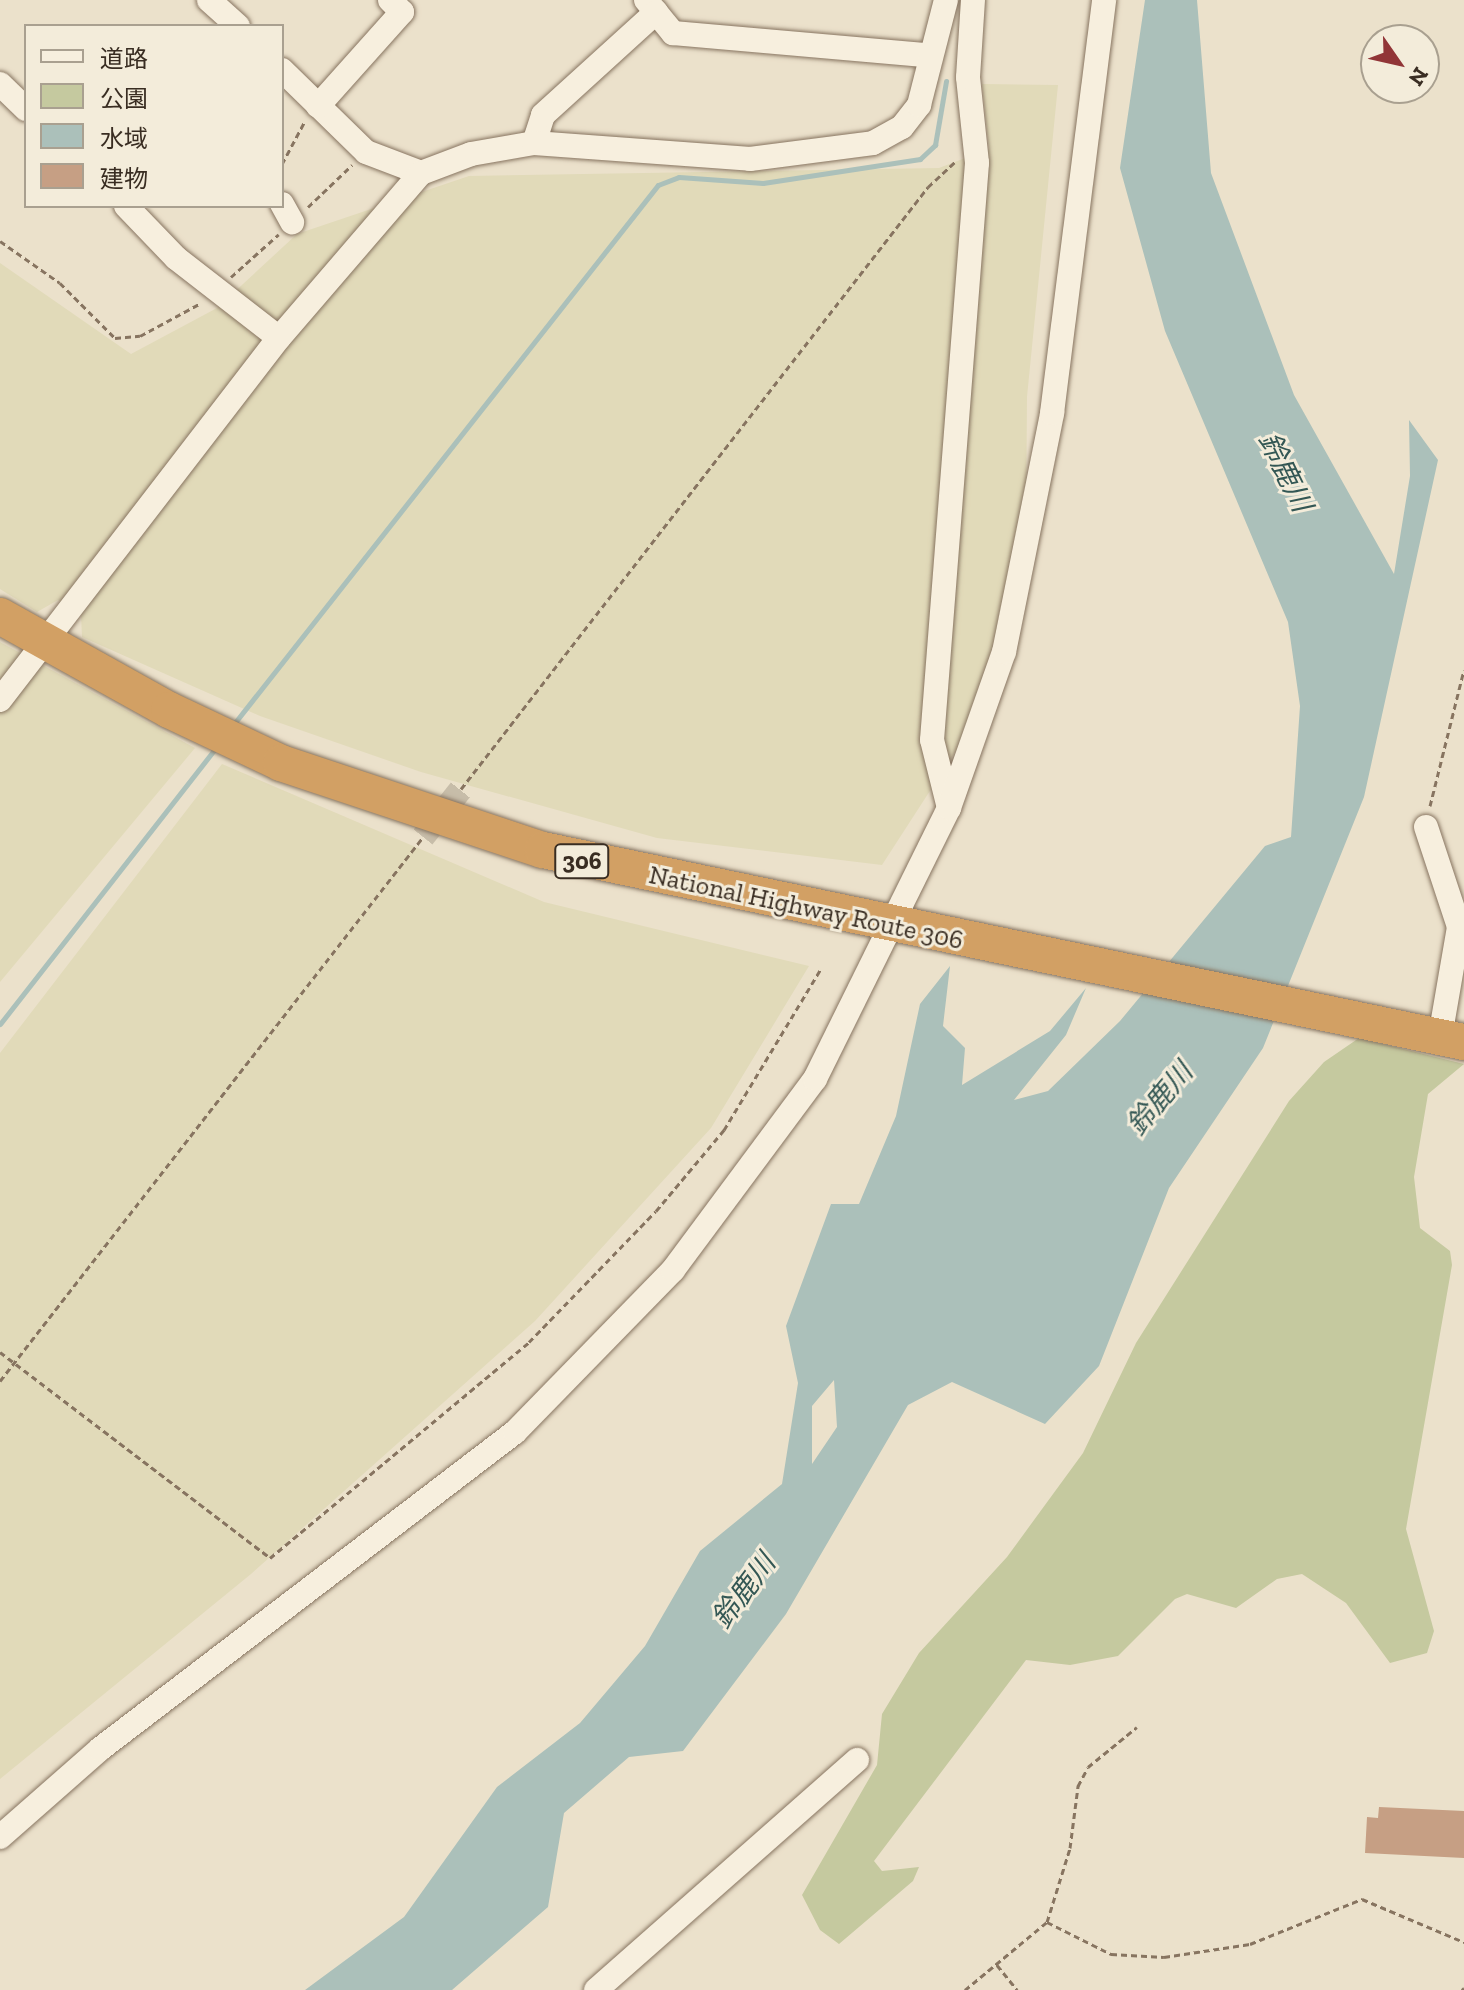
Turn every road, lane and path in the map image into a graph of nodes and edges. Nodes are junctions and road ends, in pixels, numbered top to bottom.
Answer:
1 (209, 0) edge
2 (390, 0) edge
3 (946, 0) edge
4 (973, 0) edge
5 (1104, 0) edge
6 (651, 6) edge
7 (236, 24) edge
8 (927, 55) junction
9 (284, 72) edge
10 (0, 84) edge
11 (318, 106) junction
12 (24, 107) edge
13 (534, 143) junction
14 (971, 144) junction
15 (284, 159) edge
16 (421, 173) junction
17 (128, 208) edge
18 (279, 338) junction
19 (0, 616) edge
20 (44, 643) junction
21 (1464, 670) edge
22 (0, 700) edge
23 (461, 789) tunnel mouth
24 (949, 808) junction
25 (1426, 827) joint
26 (423, 837) tunnel mouth
27 (899, 928) junction
28 (820, 970) dead end
29 (1448, 1039) edge
30 (0, 1352) edge
31 (14, 1363) junction
32 (0, 1381) edge
33 (1137, 1727) dead end
34 (857, 1760) dead end
35 (0, 1837) edge
36 (1047, 1922) junction
37 (1464, 1942) edge
38 (997, 1965) junction
39 (596, 1990) edge
40 (965, 1990) edge
41 (1017, 1990) edge

1 - 7 street
2 - 11 street
3 - 8 street
4 - 14 street
5 - 24 street
6 - 8 street
6 - 13 street
8 - 13 street
9 - 11 street
10 - 12 street
11 - 15 path
11 - 16 street
13 - 16 street
14 - 23 path
14 - 24 street
16 - 18 street
17 - 18 street
18 - 20 street
19 - 20 highway, National Highway Route 306 / 306
20 - 22 street
20 - 27 highway, National Highway Route 306 / 306
21 - 25 path
24 - 27 street
25 - 29 street
26 - 31 path
27 - 29 highway, National Highway Route 306 / 306
27 - 35 street
28 - 31 path
30 - 31 path
31 - 32 path
33 - 36 path
34 - 39 street
36 - 37 path
36 - 38 path
38 - 40 path
38 - 41 path

